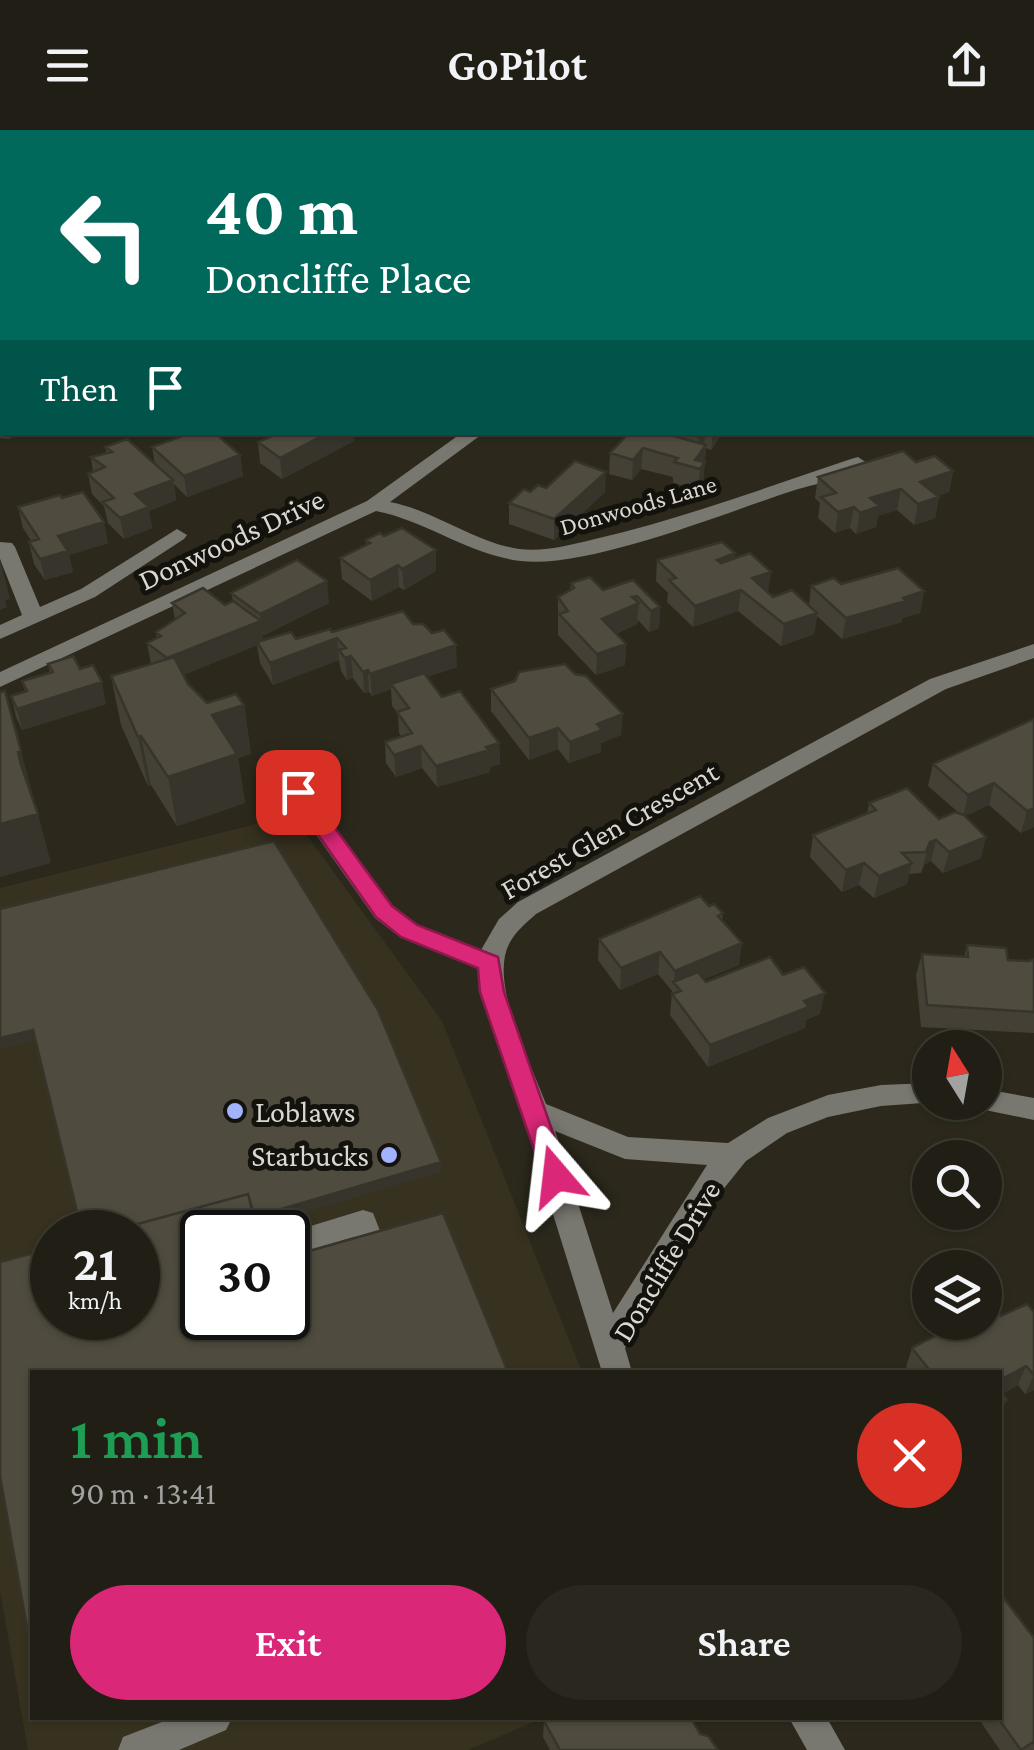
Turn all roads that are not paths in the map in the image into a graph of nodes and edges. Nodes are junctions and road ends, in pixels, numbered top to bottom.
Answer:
1 (472, 435) edge
2 (858, 463) edge
3 (374, 505) junction
4 (177, 535) dead end
5 (0, 548) edge
6 (34, 619) junction
7 (0, 633) edge
8 (1034, 650) edge
9 (0, 680) edge
10 (298, 792) dead end
11 (490, 963) junction
12 (912, 1094) edge
13 (1002, 1103) edge
14 (1034, 1109) edge
15 (535, 1112) junction
16 (734, 1155) junction
17 (310, 1238) edge
18 (390, 1298) edge
19 (614, 1359) edge
20 (209, 1720) edge
21 (808, 1720) edge
22 (136, 1750) edge
23 (827, 1750) edge

1 - 3 street, Donwoods Drive
2 - 3 street, Donwoods Lane
3 - 9 street, Donwoods Drive
4 - 6 street
5 - 6 street
6 - 7 street
8 - 11 street, Forest Glen Crescent
10 - 11 street
11 - 15 street
12 - 16 street, Doncliffe Drive
13 - 14 street
15 - 16 street, Doncliffe Drive
15 - 19 street
16 - 19 street, Doncliffe Drive
17 - 18 street
20 - 22 street
21 - 23 street

